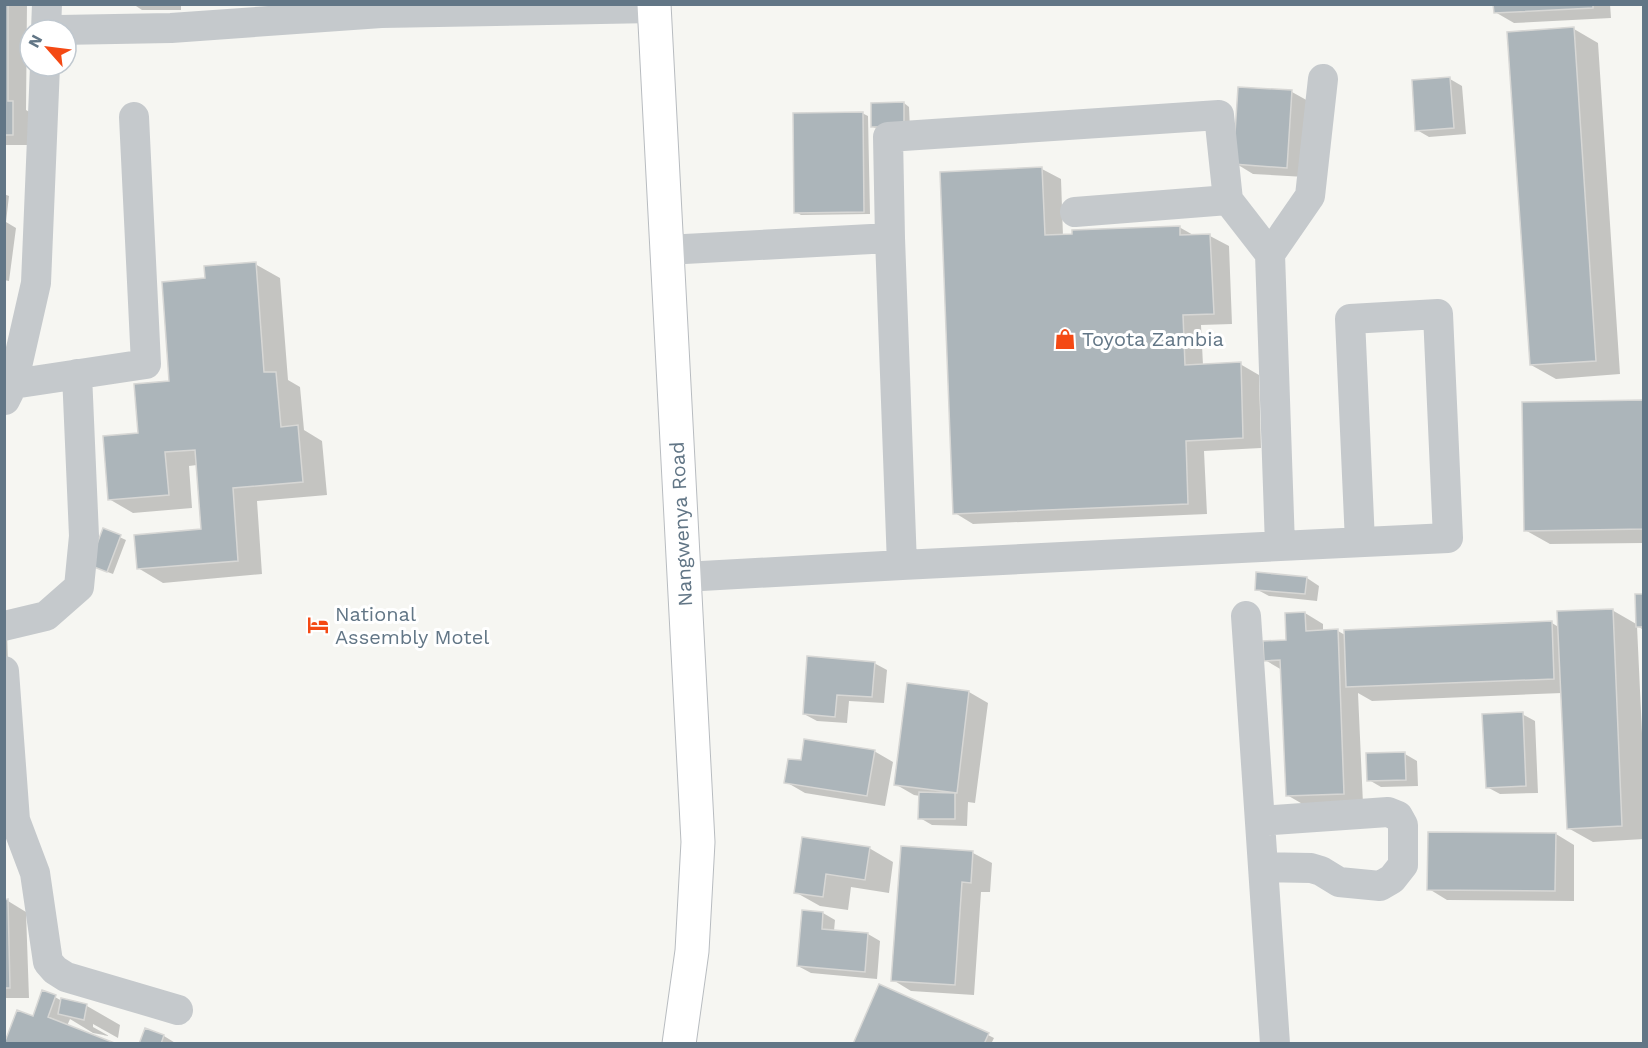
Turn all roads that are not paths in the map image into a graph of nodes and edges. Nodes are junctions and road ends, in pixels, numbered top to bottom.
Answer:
1 (654, 6) edge
2 (379, 9) edge
3 (78, 30) edge
4 (45, 78) edge
5 (1323, 79) dead end
6 (134, 117) dead end
7 (1228, 200) junction
8 (1075, 212) dead end
9 (890, 238) junction
10 (666, 250) junction
11 (1270, 254) junction
12 (77, 374) junction
13 (9, 392) edge
14 (1360, 542) junction
15 (1280, 546) junction
16 (902, 565) junction
17 (684, 577) junction
18 (1246, 616) dead end
19 (4, 626) edge
20 (4, 671) edge
21 (1260, 821) junction
22 (1263, 867) junction
23 (178, 1010) dead end
24 (679, 1044) edge
25 (1275, 1044) edge

1 - 2 lane
1 - 10 main road, Nangwenya Road
2 - 3 lane
4 - 13 lane
5 - 11 lane
6 - 12 lane
7 - 8 lane
7 - 9 lane
7 - 11 lane
9 - 10 lane
9 - 16 lane
10 - 17 main road, Nangwenya Road
11 - 15 lane
12 - 13 lane
12 - 19 lane
14 - 14 lane
14 - 15 lane
15 - 16 lane
16 - 17 lane
17 - 24 main road, Nangwenya Road
18 - 21 lane
20 - 23 lane
21 - 22 lane
21 - 22 lane
22 - 25 lane

